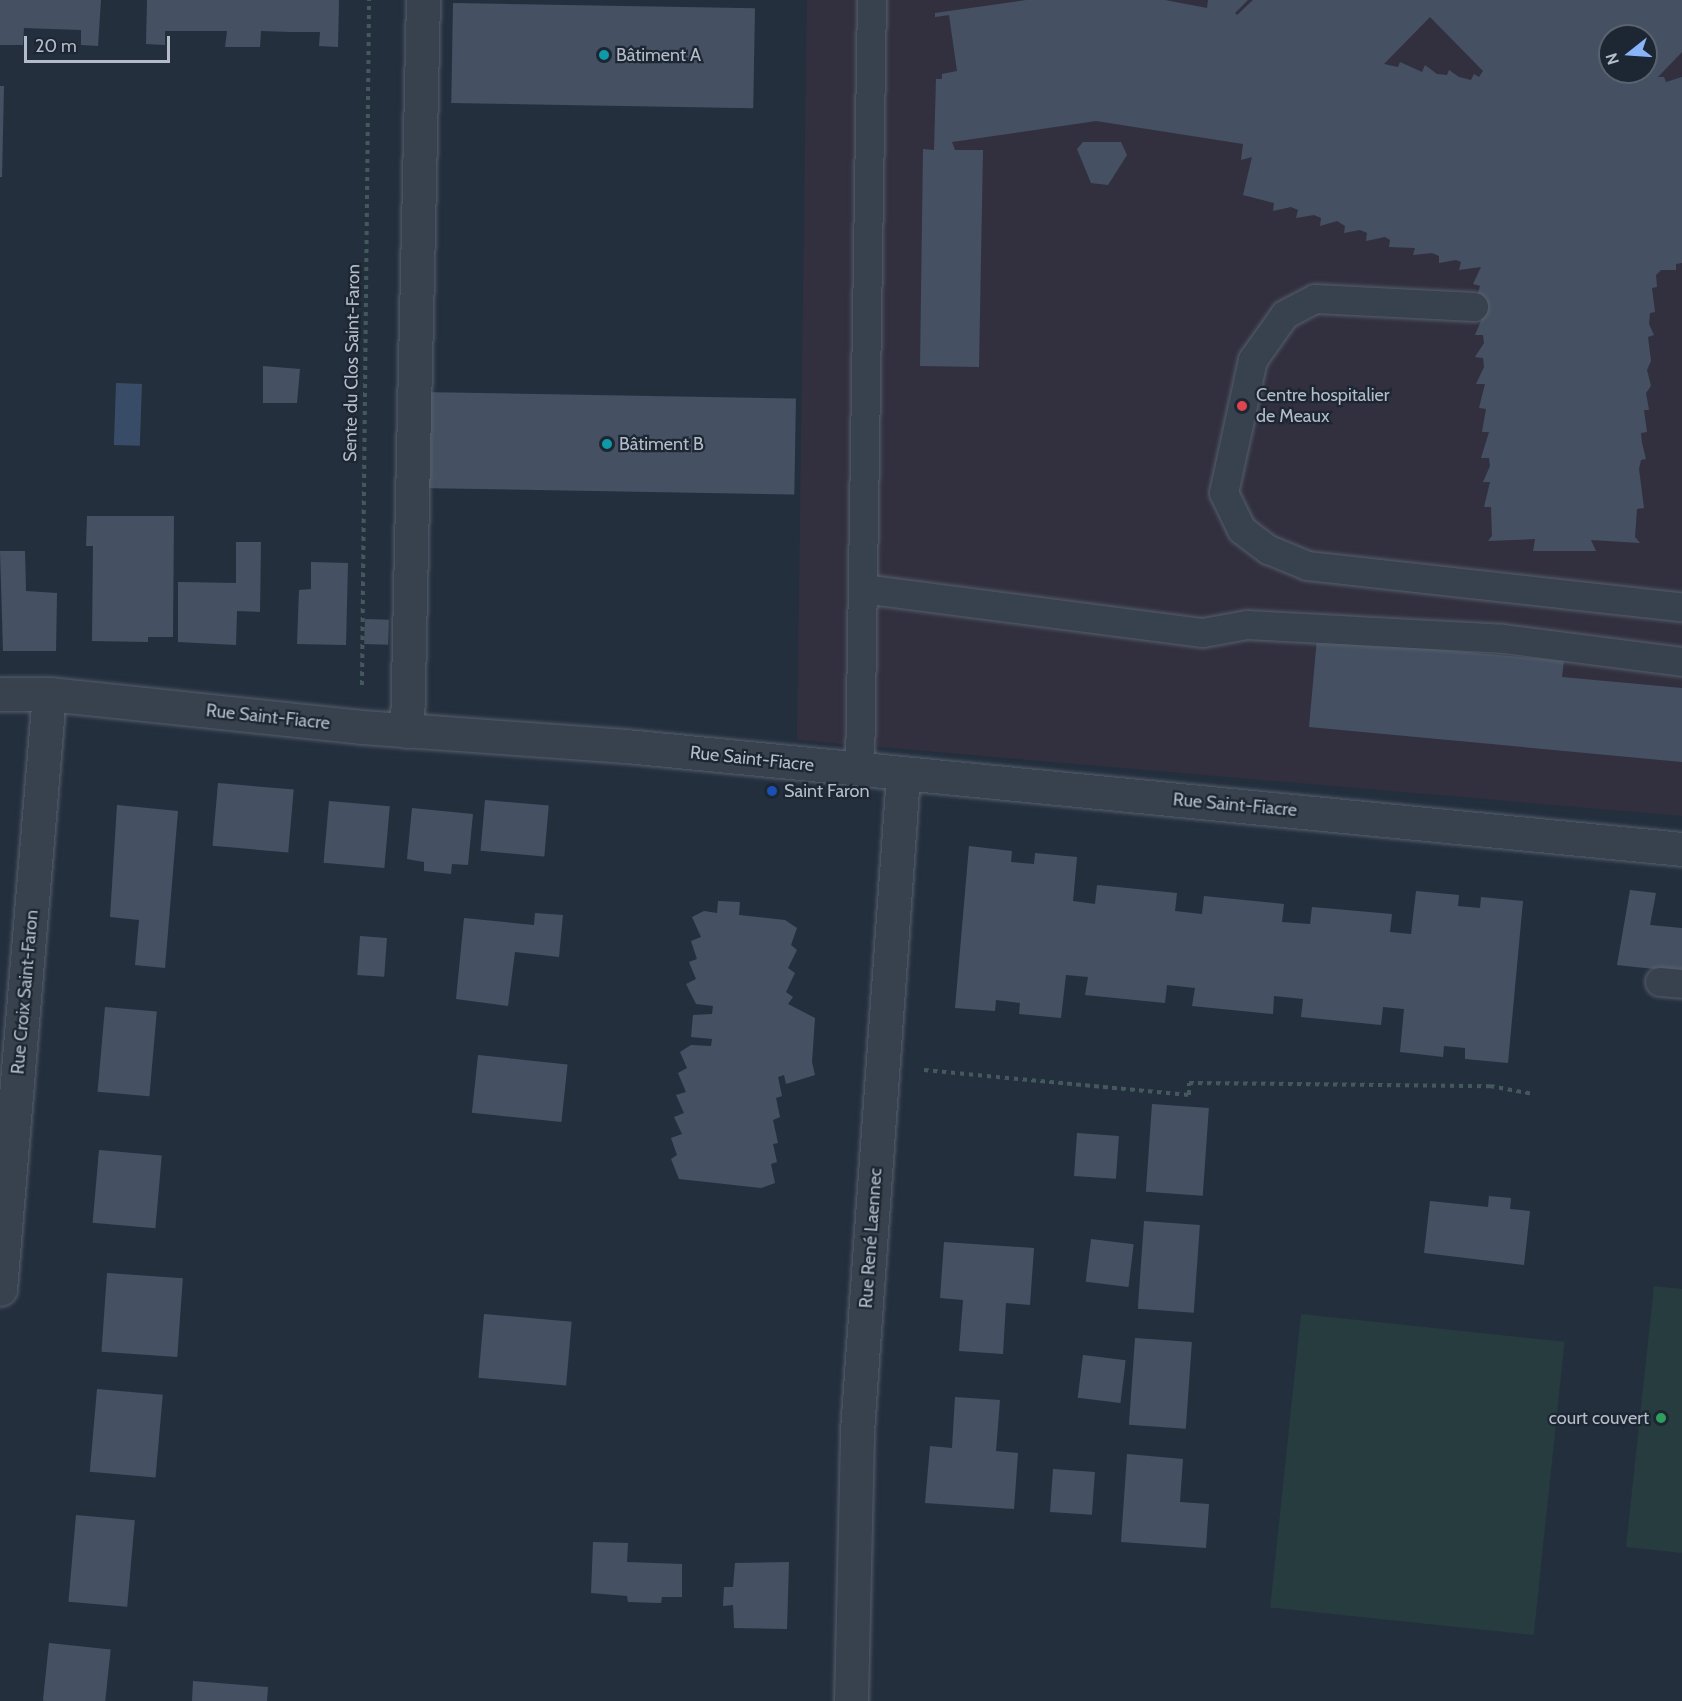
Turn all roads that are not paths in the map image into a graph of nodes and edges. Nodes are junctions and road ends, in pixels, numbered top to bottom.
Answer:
1 (423, 0) edge
2 (872, 0) edge
3 (1474, 308) dead end
4 (863, 589) junction
5 (1682, 607) edge
6 (1682, 662) edge
7 (0, 694) edge
8 (50, 694) junction
9 (407, 731) junction
10 (860, 771) junction
11 (903, 775) junction
12 (1682, 849) edge
13 (0, 1289) edge
14 (851, 1701) edge

1 - 9 street
2 - 4 lane
3 - 5 lane
4 - 6 lane
4 - 10 lane
7 - 8 street, Rue Saint-Fiacre
8 - 9 street, Rue Saint-Fiacre
8 - 13 street, Rue Croix Saint-Faron
9 - 10 street, Rue Saint-Fiacre
10 - 11 street, Rue Saint-Fiacre
11 - 12 street, Rue Saint-Fiacre
11 - 14 street, Rue René Laennec

